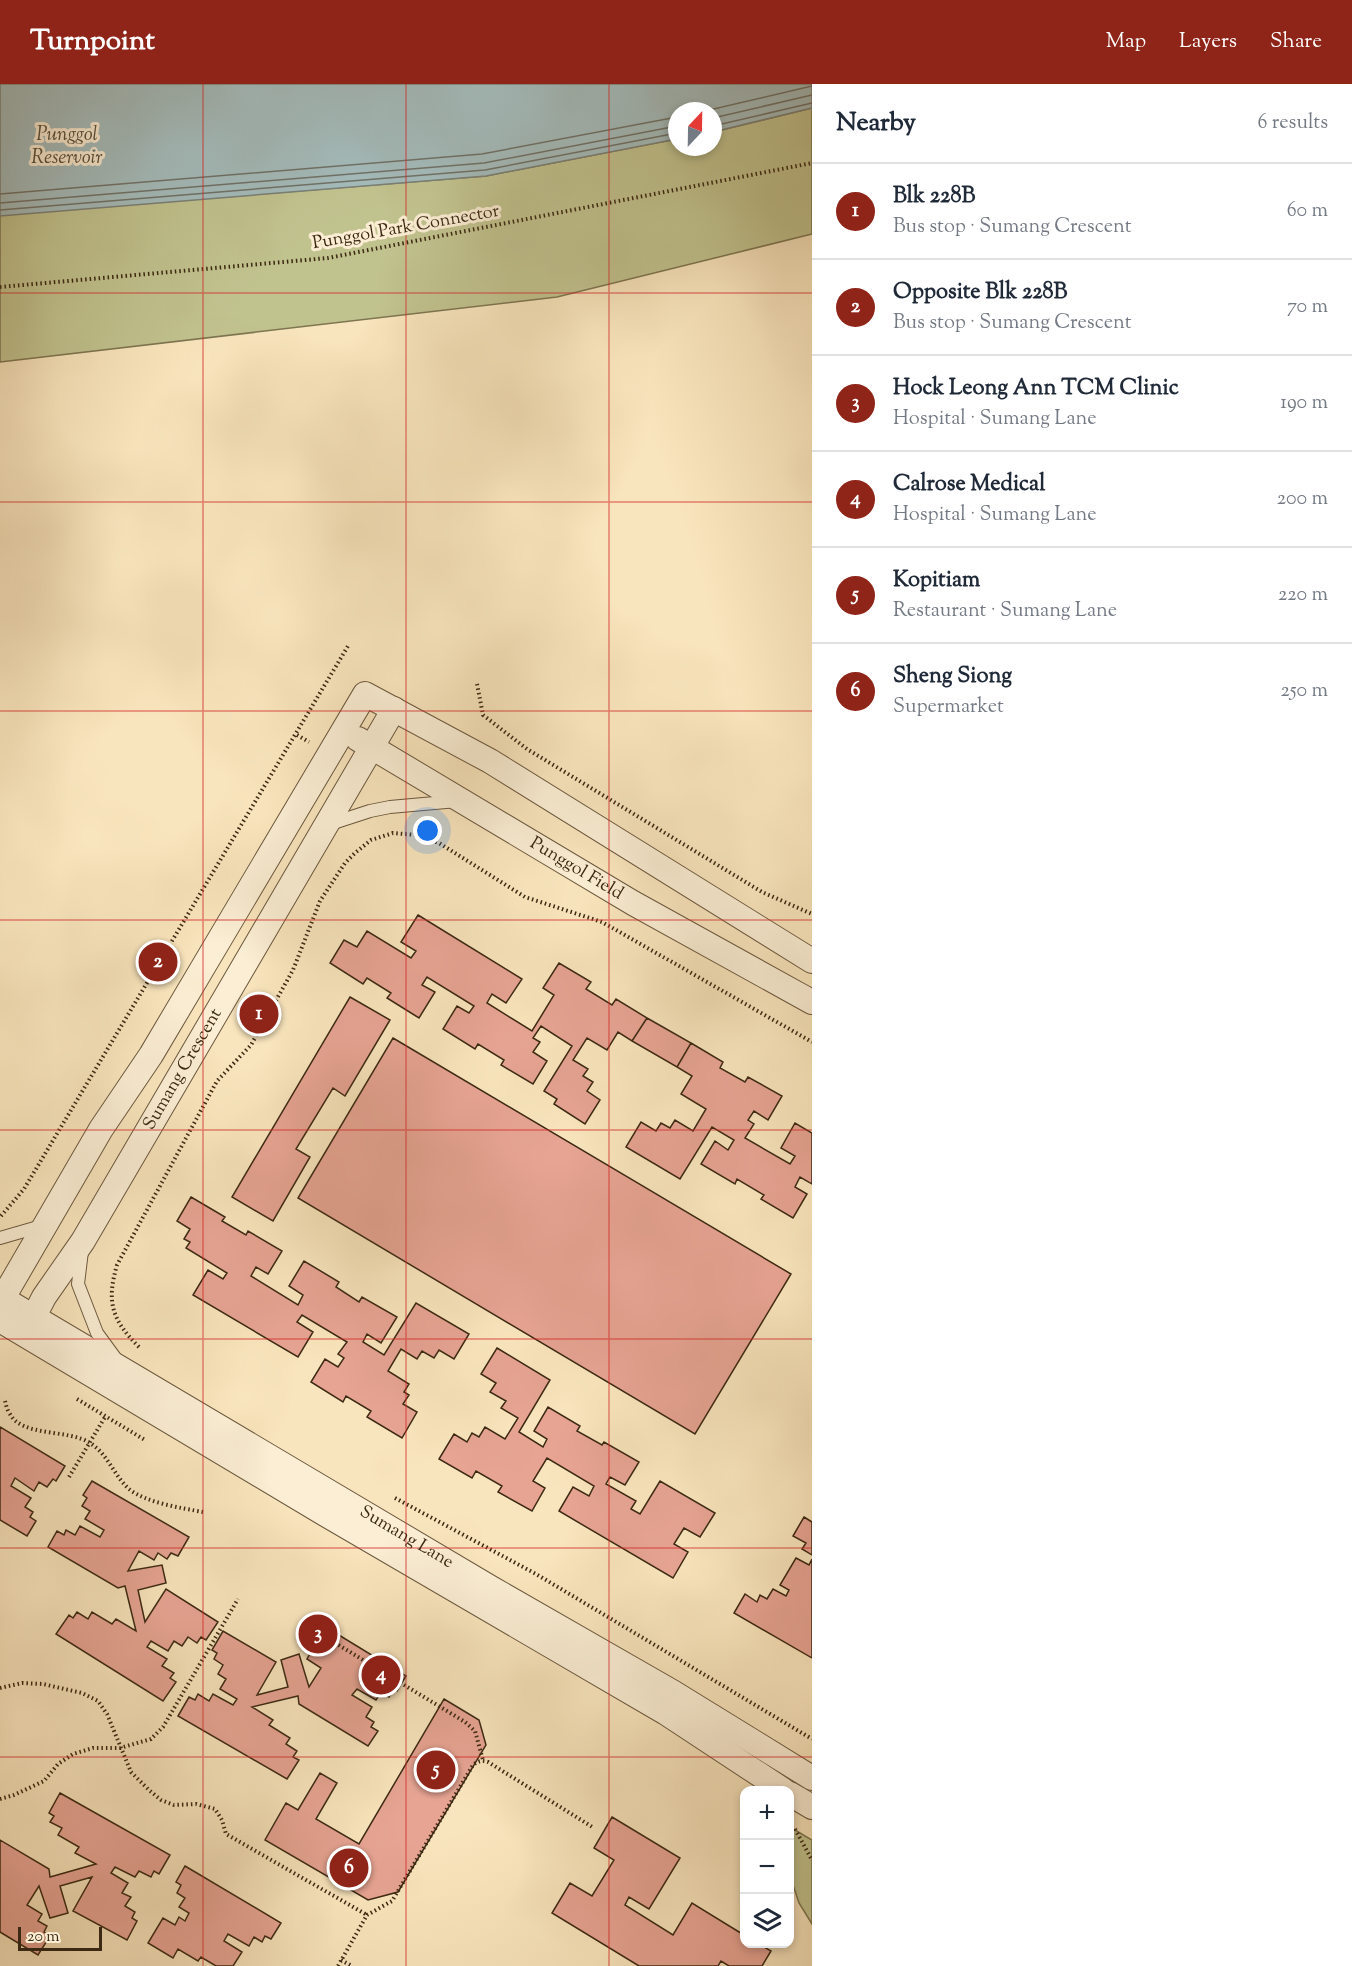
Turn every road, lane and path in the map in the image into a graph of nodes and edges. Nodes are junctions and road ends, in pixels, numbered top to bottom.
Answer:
1 (812, 163) edge
2 (0, 287) edge
3 (348, 646) dead end
4 (477, 684) dead end
5 (394, 709) junction
6 (343, 730) junction
7 (372, 746) junction
8 (461, 801) junction
9 (325, 826) junction
10 (812, 914) edge
11 (812, 961) edge
12 (812, 1002) edge
13 (812, 1042) edge
14 (0, 1217) edge
15 (47, 1224) junction
16 (0, 1238) edge
17 (83, 1241) junction
18 (1, 1305) edge
19 (29, 1326) junction
20 (140, 1349) dead end
21 (122, 1368) junction
22 (5, 1401) dead end
23 (105, 1417) dead end
24 (90, 1443) junction
25 (69, 1477) dead end
26 (390, 1495) dead end
27 (203, 1512) dead end
28 (238, 1599) dead end
29 (304, 1624) dead end
30 (0, 1688) edge
31 (812, 1739) edge
32 (120, 1748) junction
33 (483, 1760) junction
34 (790, 1766) junction
35 (812, 1778) edge
36 (776, 1786) edge
37 (785, 1786) edge
38 (794, 1797) edge
39 (0, 1799) edge
40 (812, 1807) edge
41 (594, 1828) dead end
42 (795, 1828) dead end
43 (812, 1860) edge
44 (367, 1915) junction
45 (341, 1960) junction
46 (338, 1966) edge
47 (352, 1966) edge

1 - 2 path, Punggol Park Connector
3 - 14 path
4 - 10 path
5 - 6 street, Sumang Crescent
5 - 7 street, Sumang Crescent
5 - 11 street
6 - 7 street, Punggol Field
6 - 15 street, Sumang Crescent
7 - 8 street, Punggol Field
7 - 9 street, Sumang Crescent
8 - 9 lane
8 - 12 street, Punggol Field
9 - 17 street, Sumang Crescent
13 - 20 path
15 - 16 lane
15 - 18 street, Sumang Crescent
17 - 19 street, Sumang Crescent
17 - 21 lane
18 - 19 street, Sumang Lane
19 - 21 street, Sumang Lane
19 - 36 street, Sumang Lane
21 - 34 street, Sumang Lane
22 - 24 path
23 - 24 path
24 - 25 path
24 - 27 path
26 - 31 path
28 - 32 path
29 - 33 path
30 - 32 path
32 - 39 path
32 - 44 path
33 - 41 path
33 - 44 path
34 - 35 street, Sumang Lane
34 - 37 lane
38 - 40 street, Sumang Lane
42 - 43 path
44 - 45 path
45 - 46 path
45 - 47 path

